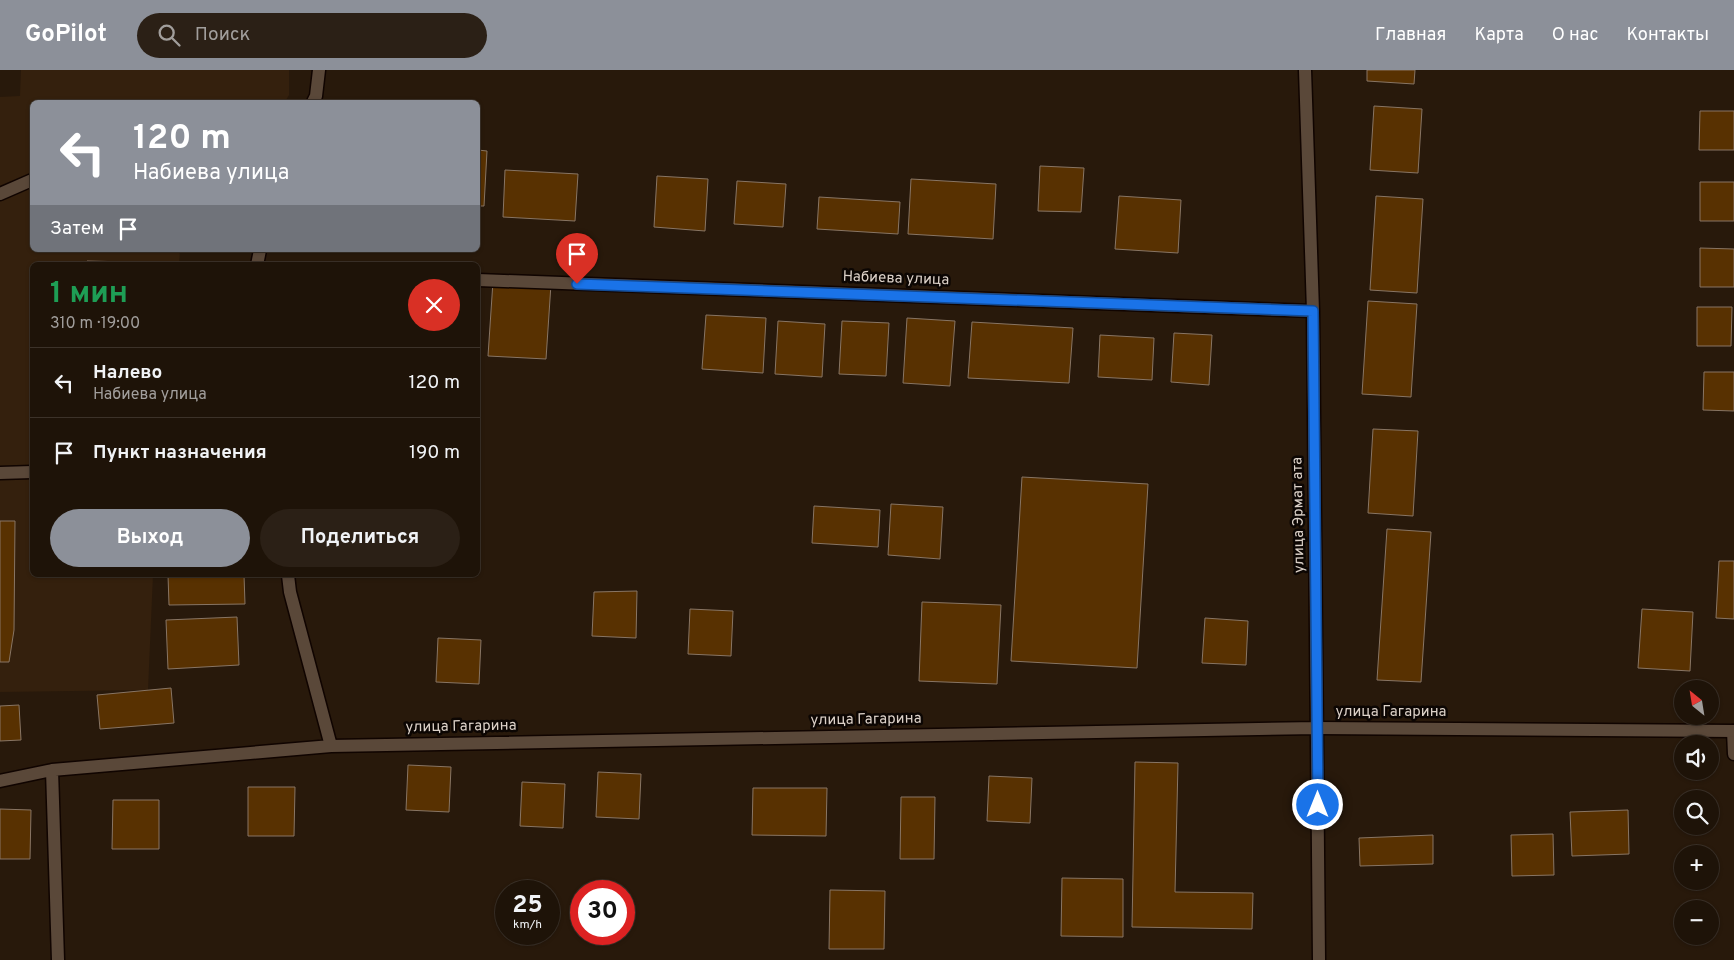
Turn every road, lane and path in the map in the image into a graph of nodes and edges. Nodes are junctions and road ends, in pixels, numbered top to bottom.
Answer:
1 (319, 70) edge
2 (1305, 70) edge
3 (314, 100) edge
4 (30, 181) edge
5 (0, 194) edge
6 (480, 280) edge
7 (1313, 311) junction
8 (30, 472) edge
9 (0, 473) edge
10 (288, 577) edge
11 (1317, 728) junction
12 (1733, 731) edge
13 (331, 746) junction
14 (1734, 754) edge
15 (52, 770) junction
16 (0, 781) edge
17 (58, 960) edge
18 (1319, 960) edge

1 - 3 street
2 - 7 street, улица Эрмат ата
4 - 5 street
6 - 7 street, Набиева улица
7 - 11 street, улица Эрмат ата
8 - 9 street
10 - 13 street
11 - 12 street, улица Гагарина
11 - 13 street, улица Гагарина
11 - 18 street, улица Эрмат ата
12 - 14 street
13 - 15 street, улица Гагарина
15 - 16 street, улица Гагарина
15 - 17 street

